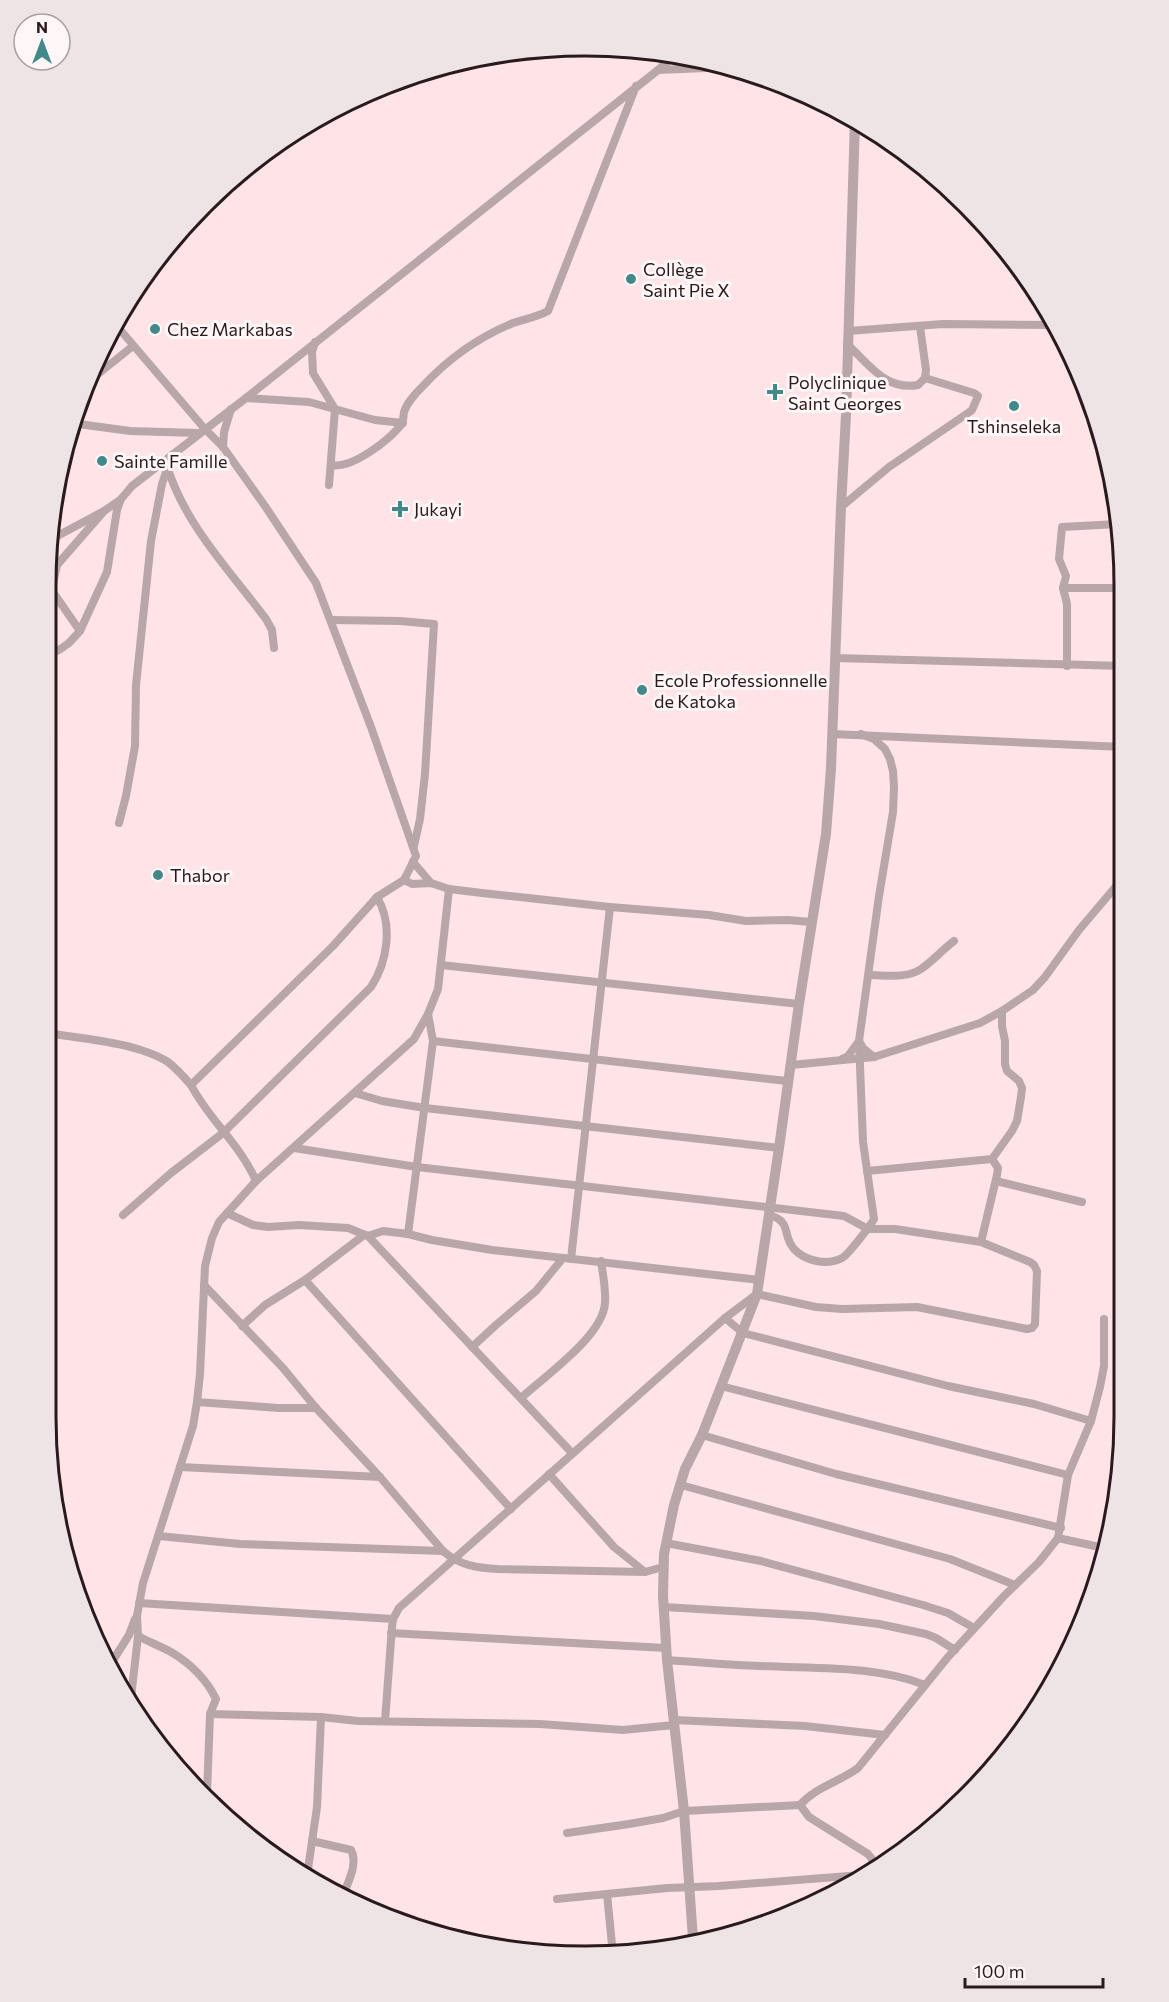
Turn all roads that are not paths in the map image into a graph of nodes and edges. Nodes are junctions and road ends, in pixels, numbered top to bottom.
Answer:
1 (667, 62) edge
2 (698, 68) edge
3 (658, 70) junction
4 (636, 86) junction
5 (855, 130) edge
6 (1045, 325) edge
7 (920, 327) junction
8 (121, 331) edge
9 (848, 331) junction
10 (315, 341) junction
11 (847, 344) junction
12 (133, 346) junction
13 (101, 372) edge
14 (925, 378) junction
15 (246, 398) junction
16 (231, 409) junction
17 (335, 409) junction
18 (403, 423) junction
19 (81, 424) edge
20 (201, 431) junction
21 (223, 447) junction
22 (172, 454) junction
23 (331, 465) junction
24 (167, 466) junction
25 (329, 485) dead end
26 (121, 499) junction
27 (841, 507) junction
28 (104, 511) junction
29 (1110, 524) edge
30 (58, 536) edge
31 (57, 565) edge
32 (1063, 588) junction
33 (1114, 588) edge
34 (56, 596) edge
35 (331, 620) junction
36 (80, 631) junction
37 (274, 648) dead end
38 (56, 651) edge
39 (835, 658) junction
40 (1067, 666) junction
41 (1114, 666) edge
42 (832, 734) junction
43 (861, 734) junction
44 (1114, 747) edge
45 (119, 823) dead end
46 (414, 848) junction
47 (413, 862) junction
48 (404, 880) junction
49 (431, 883) junction
50 (449, 889) junction
51 (1114, 889) edge
52 (377, 897) junction
53 (610, 907) junction
54 (812, 922) junction
55 (954, 941) dead end
56 (441, 965) junction
57 (869, 975) junction
58 (602, 982) junction
59 (798, 1004) junction
60 (1002, 1011) junction
61 (428, 1014) junction
62 (980, 1023) junction
63 (1002, 1026) junction
64 (56, 1034) edge
65 (433, 1041) junction
66 (860, 1041) junction
67 (874, 1057) junction
68 (592, 1059) junction
69 (842, 1059) junction
70 (860, 1059) junction
71 (790, 1065) junction
72 (787, 1081) junction
73 (191, 1085) junction
74 (355, 1093) junction
75 (425, 1108) junction
76 (586, 1126) junction
77 (223, 1133) junction
78 (294, 1148) junction
79 (779, 1148) junction
80 (992, 1159) junction
81 (417, 1167) junction
82 (867, 1172) junction
83 (256, 1181) junction
84 (996, 1181) junction
85 (579, 1185) junction
86 (1082, 1202) dead end
87 (769, 1211) junction
88 (227, 1213) junction
89 (123, 1215) dead end
90 (868, 1229) junction
91 (408, 1234) junction
92 (366, 1236) junction
93 (981, 1242) junction
94 (567, 1259) junction
95 (601, 1261) junction
96 (305, 1280) junction
97 (760, 1280) junction
98 (204, 1285) junction
99 (757, 1294) junction
100 (725, 1318) junction
101 (1104, 1319) dead end
102 (242, 1326) junction
103 (742, 1333) junction
104 (472, 1347) junction
105 (722, 1386) junction
106 (521, 1398) junction
107 (197, 1402) junction
108 (316, 1408) junction
109 (1091, 1421) junction
110 (702, 1435) junction
111 (572, 1453) junction
112 (180, 1467) junction
113 (549, 1474) junction
114 (1068, 1475) junction
115 (380, 1477) junction
116 (681, 1485) junction
117 (511, 1509) junction
118 (1061, 1528) junction
119 (159, 1536) junction
120 (1058, 1538) junction
121 (666, 1543) junction
122 (1097, 1546) edge
123 (443, 1551) junction
124 (453, 1560) junction
125 (663, 1567) junction
126 (645, 1572) junction
127 (1015, 1585) junction
128 (139, 1603) junction
129 (664, 1606) junction
130 (137, 1616) junction
131 (393, 1619) junction
132 (974, 1628) junction
133 (391, 1633) junction
134 (138, 1636) junction
135 (666, 1648) junction
136 (955, 1650) junction
137 (114, 1659) edge
138 (667, 1660) junction
139 (925, 1686) junction
140 (132, 1691) edge
141 (210, 1714) junction
142 (321, 1717) junction
143 (385, 1721) junction
144 (674, 1722) junction
145 (885, 1735) junction
146 (207, 1789) edge
147 (800, 1805) junction
148 (684, 1811) junction
149 (567, 1833) dead end
150 (312, 1841) junction
151 (872, 1861) edge
152 (308, 1868) edge
153 (849, 1876) edge
154 (689, 1888) junction
155 (345, 1889) edge
156 (607, 1894) junction
157 (557, 1899) dead end
158 (693, 1935) edge
159 (612, 1945) edge

1 - 3 street
2 - 3 street
3 - 4 street
4 - 10 street
4 - 18 street
5 - 9 street
6 - 7 street
7 - 9 street
7 - 14 street
8 - 12 street
9 - 11 street
10 - 15 street
10 - 17 street
11 - 14 street
11 - 27 street
12 - 13 street
12 - 20 street
14 - 27 street
15 - 16 street
15 - 17 street
16 - 20 street
16 - 21 street
17 - 18 street
17 - 23 street
18 - 23 street
19 - 20 street
20 - 21 street
20 - 22 street
21 - 35 street
22 - 24 street
22 - 26 street
23 - 25 street
24 - 37 street
24 - 45 street
26 - 28 street
26 - 36 street
27 - 39 street
28 - 30 street
28 - 31 street
29 - 32 street
32 - 33 street
32 - 40 street
34 - 36 street
35 - 46 street
35 - 46 street
36 - 38 street
39 - 40 street
39 - 42 street
40 - 41 street
42 - 43 street
42 - 54 street
43 - 44 street
43 - 57 street
46 - 47 street
47 - 48 street
47 - 49 street
48 - 49 street
48 - 52 street
49 - 50 street
50 - 53 street
50 - 56 street
51 - 60 street
52 - 73 street
52 - 77 street
53 - 54 street
53 - 58 street
54 - 59 street
55 - 57 street
56 - 58 street
56 - 61 street
57 - 66 street
58 - 59 street
58 - 68 street
59 - 71 street
60 - 62 street
60 - 63 street
61 - 65 street
61 - 74 street
62 - 63 street
62 - 67 street
63 - 80 street
64 - 73 street
65 - 68 street
65 - 75 street
66 - 67 street
66 - 69 street
66 - 70 street
67 - 70 street
68 - 72 street
68 - 76 street
69 - 70 street
69 - 71 street
70 - 82 street
71 - 72 street
72 - 79 street
73 - 77 street
74 - 75 street
74 - 78 street
75 - 76 street
75 - 81 street
76 - 79 street
76 - 85 street
77 - 83 street
77 - 89 street
78 - 81 street
78 - 83 street
79 - 87 street
80 - 82 street
80 - 84 street
81 - 85 street
81 - 91 street
82 - 90 street
83 - 88 street
84 - 86 street
84 - 93 street
85 - 87 street
85 - 94 street
87 - 90 street
87 - 90 street
87 - 97 street
88 - 92 street
88 - 98 street
90 - 93 street
91 - 92 street
91 - 94 street
92 - 96 street
92 - 104 street
93 - 99 street
94 - 95 street
94 - 104 street
95 - 97 street
95 - 106 street
96 - 102 street
96 - 117 street
97 - 99 street
98 - 102 street
98 - 107 street
99 - 100 street
99 - 103 street
100 - 103 street
100 - 111 street
101 - 109 street
102 - 108 street
103 - 105 street
103 - 109 street
104 - 106 street
105 - 110 street
105 - 114 street
106 - 111 street
107 - 108 street
107 - 112 street
108 - 115 street
109 - 114 street
110 - 116 street
110 - 118 street
111 - 113 street
112 - 115 street
112 - 119 street
113 - 117 street
113 - 126 street
114 - 118 street
115 - 123 street
116 - 121 street
116 - 127 street
117 - 124 street
118 - 120 street
119 - 123 street
119 - 128 street
120 - 122 street
120 - 127 street
121 - 125 street
121 - 132 street
123 - 124 street
124 - 126 street
124 - 131 street
125 - 126 street
125 - 129 street
127 - 132 street
128 - 130 street
128 - 131 street
129 - 135 street
129 - 136 street
130 - 134 street
130 - 137 street
131 - 133 street
132 - 136 street
133 - 135 street
133 - 143 street
134 - 140 street
134 - 141 street
135 - 138 street
136 - 139 street
138 - 139 street
138 - 144 street
139 - 145 street
141 - 142 street
141 - 146 street
142 - 143 street
142 - 150 street
143 - 144 street
144 - 145 street
144 - 148 street
145 - 147 street
147 - 148 street
147 - 151 street
148 - 149 street
148 - 154 street
150 - 152 street
150 - 155 street
153 - 154 street
154 - 156 street
154 - 158 street
156 - 157 street
156 - 159 street

